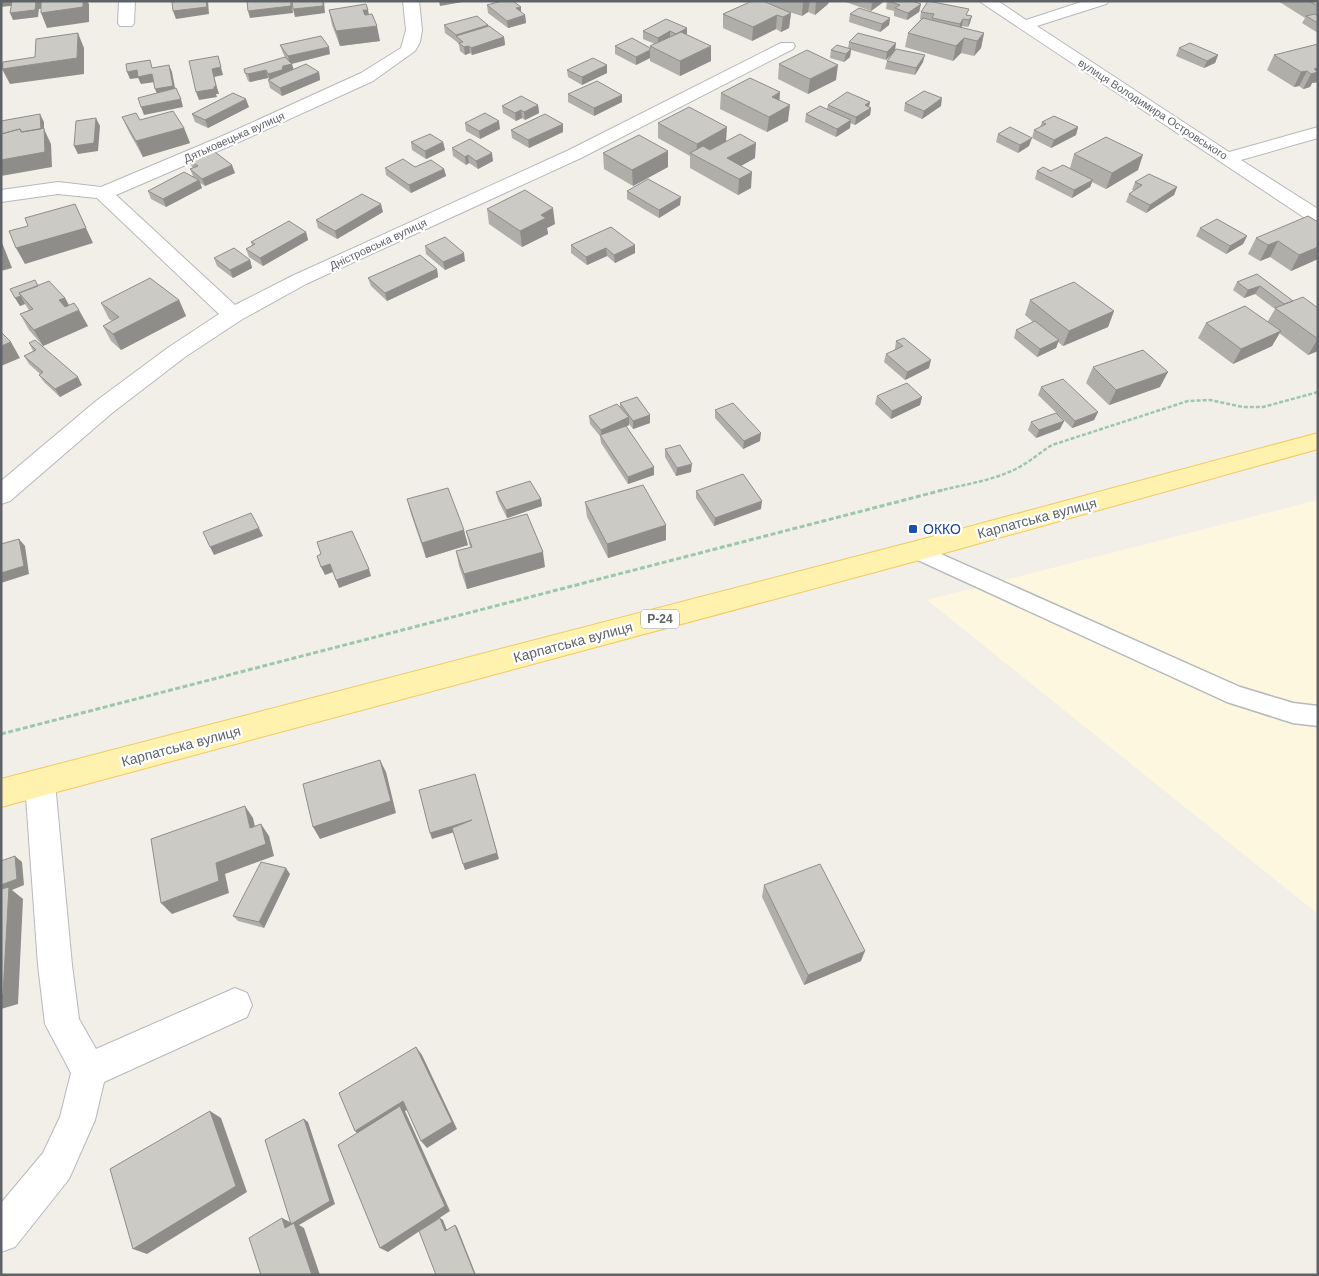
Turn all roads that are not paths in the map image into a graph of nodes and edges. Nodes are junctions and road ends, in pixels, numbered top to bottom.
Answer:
1 (128, 1) edge
2 (410, 1) edge
3 (987, 1) edge
4 (1100, 1) edge
5 (126, 23) dead end
6 (1025, 25) junction
7 (787, 46) dead end
8 (1318, 132) edge
9 (1227, 158) junction
10 (104, 193) junction
11 (1, 196) edge
12 (1318, 218) edge
13 (233, 314) junction
14 (1318, 441) edge
15 (1, 495) edge
16 (916, 552) junction
17 (1318, 716) edge
18 (40, 783) junction
19 (1, 793) edge
20 (235, 1005) dead end
21 (89, 1071) junction
22 (1, 1232) edge

1 - 5 street
2 - 10 street, Дятьковецька вулиця
3 - 6 street, вулиця Володимира Островського
4 - 6 street
6 - 9 street, вулиця Володимира Островського
7 - 13 street, Дністровська вулиця
8 - 9 street
9 - 12 street, вулиця Володимира Островського
10 - 11 street, Дятьковецька вулиця
10 - 13 street
13 - 15 street, Дністровська вулиця
14 - 16 main road, Карпатська вулиця / Р-24
16 - 17 lane
16 - 18 main road, Карпатська вулиця / Р-24
18 - 19 main road, Карпатська вулиця / Р-24
18 - 21 street
20 - 21 street
21 - 22 street

